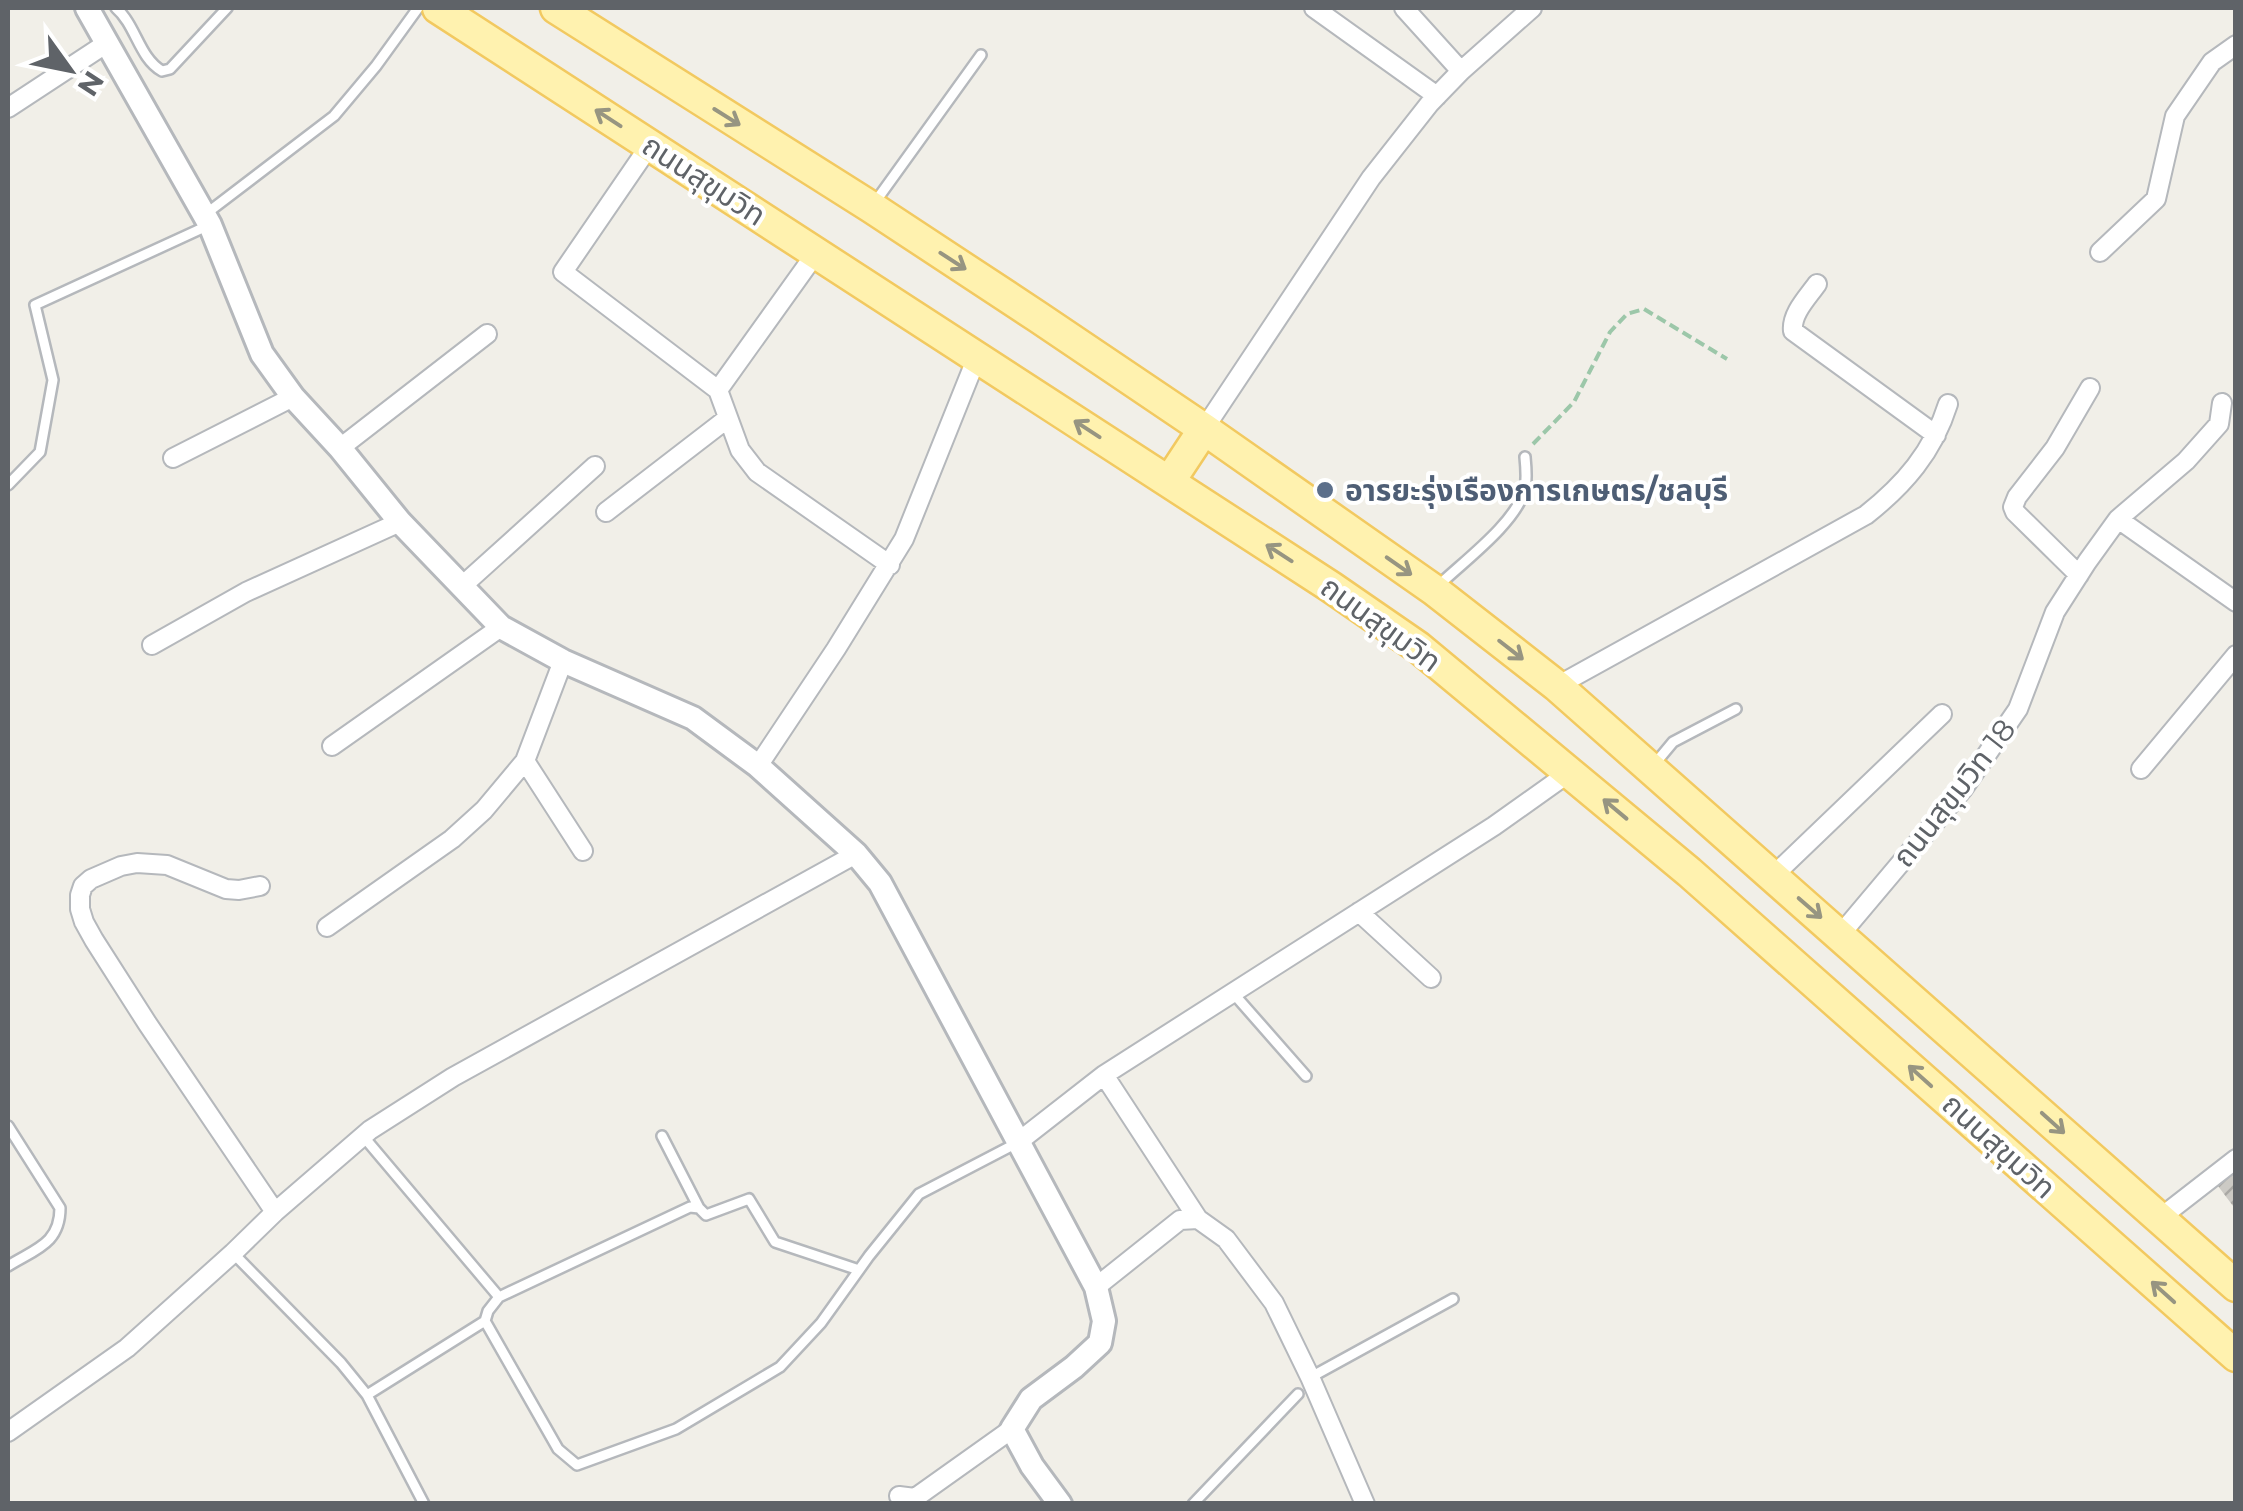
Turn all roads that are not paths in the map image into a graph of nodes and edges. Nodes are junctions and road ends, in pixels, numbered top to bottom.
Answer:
1 (87, 8) edge
2 (116, 8) edge
3 (228, 8) edge
4 (418, 8) edge
5 (438, 8) edge
6 (556, 8) edge
7 (1314, 8) edge
8 (1404, 8) edge
9 (1532, 8) edge
10 (108, 44) junction
11 (2236, 45) edge
12 (981, 56) dead end
13 (1461, 70) junction
14 (1437, 96) junction
15 (8, 108) edge
16 (650, 145) junction
17 (872, 207) junction
18 (207, 220) junction
19 (2100, 252) dead end
20 (816, 253) junction
21 (1817, 284) dead end
22 (487, 334) dead end
23 (977, 358) junction
24 (2090, 388) dead end
25 (718, 390) junction
26 (293, 396) junction
27 (2222, 403) dead end
28 (1948, 404) dead end
29 (728, 418) junction
30 (1204, 429) junction
31 (1936, 435) junction
32 (340, 448) junction
33 (1525, 457) road end
34 (173, 458) dead end
35 (595, 466) dead end
36 (1168, 482) junction
37 (8, 485) edge
38 (606, 512) dead end
39 (2118, 519) junction
40 (400, 522) junction
41 (890, 565) junction
42 (2079, 575) junction
43 (461, 587) junction
44 (1434, 590) junction
45 (2236, 602) edge
46 (501, 627) junction
47 (152, 645) dead end
48 (2236, 654) edge
49 (563, 660) junction
50 (1557, 686) junction
51 (1736, 709) dead end
52 (1942, 714) dead end
53 (332, 746) dead end
54 (526, 761) junction
55 (758, 766) junction
56 (1651, 768) junction
57 (2141, 769) dead end
58 (1570, 772) junction
59 (583, 851) dead end
60 (856, 854) junction
61 (1774, 876) junction
62 (260, 886) dead end
63 (1359, 912) junction
64 (327, 927) dead end
65 (1840, 935) junction
66 (1431, 978) dead end
67 (1233, 993) junction
68 (1104, 1075) junction
69 (1306, 1076) dead end
70 (8, 1126) edge
71 (363, 1136) junction
72 (662, 1136) dead end
73 (1017, 1143) junction
74 (2236, 1159) edge
75 (699, 1208) junction
76 (275, 1212) junction
77 (2160, 1218) junction
78 (1198, 1219) junction
79 (233, 1253) junction
80 (8, 1266) edge
81 (859, 1270) junction
82 (2236, 1286) edge
83 (1096, 1287) junction
84 (500, 1298) junction
85 (1453, 1299) dead end
86 (485, 1322) junction
87 (2236, 1356) edge
88 (1310, 1377) junction
89 (368, 1394) junction
90 (1298, 1394) dead end
91 (1012, 1429) junction
92 (8, 1432) edge
93 (899, 1496) dead end
94 (424, 1504) edge
95 (1060, 1504) edge
96 (1193, 1504) edge
97 (1365, 1504) edge

1 - 10 street
2 - 3 lane
4 - 18 lane
16 -> 5 main road, ถนนสุขุมวิท
6 -> 17 main road, ถนนสุขุมวิท
7 - 14 street
8 - 13 street
9 - 13 street
10 - 15 street
10 - 18 street
11 - 19 street
12 - 17 lane
13 - 14 street
14 - 30 street
16 - 20 main road, ถนนสุขุมวิท
16 - 25 street
17 -> 30 main road, ถนนสุขุมวิท
18 - 26 street
18 - 37 lane
20 - 23 main road, ถนนสุขุมวิท
20 - 25 street
21 - 31 street
22 - 32 street
36 -> 23 main road, ถนนสุขุมวิท
23 - 41 street
24 - 42 street
25 - 29 street
26 - 32 street
26 - 34 street
27 - 39 street, ถนนสุขุมวิท 18
28 - 31 street
29 - 38 street
29 - 41 street
30 - 36 main road
30 -> 44 main road, ถนนสุขุมวิท
31 - 50 street
32 - 40 street
33 - 44 lane
35 - 43 street
58 -> 36 main road, ถนนสุขุมวิท
39 - 42 street, ถนนสุขุมวิท 18
39 - 45 street
40 - 43 street
40 - 47 street
41 - 55 street
42 - 65 street, ถนนสุขุมวิท 18
43 - 46 street
44 -> 50 main road, ถนนสุขุมวิท
46 - 49 street
46 - 53 street
48 - 57 street
49 - 54 street
49 - 55 street
50 - 56 main road, ถนนสุขุมวิท
51 - 56 lane
52 - 61 street
54 - 59 street
54 - 64 street
55 - 60 street
56 - 61 main road, ถนนสุขุมวิท
58 - 63 street
87 -> 58 main road, ถนนสุขุมวิท
60 - 71 street
60 - 73 street
61 -> 65 main road, ถนนสุขุมวิท
62 - 76 street
63 - 66 street
63 - 67 street
65 -> 77 main road, ถนนสุขุมวิท
67 - 68 street
67 - 69 lane
68 - 73 street
68 - 78 street
70 - 80 lane
71 - 76 street
71 - 84 lane
72 - 75 lane
73 - 81 lane
73 - 83 street
74 - 77 street
75 - 81 lane
75 - 84 lane
76 - 79 street
77 - 82 main road, ถนนสุขุมวิท
78 - 83 street
78 - 88 street
79 - 89 lane
79 - 92 street
81 - 86 lane
83 - 91 street
84 - 86 lane
85 - 88 lane
86 - 89 lane
88 - 97 street
89 - 94 lane
90 - 96 lane
91 - 93 street
91 - 95 street

